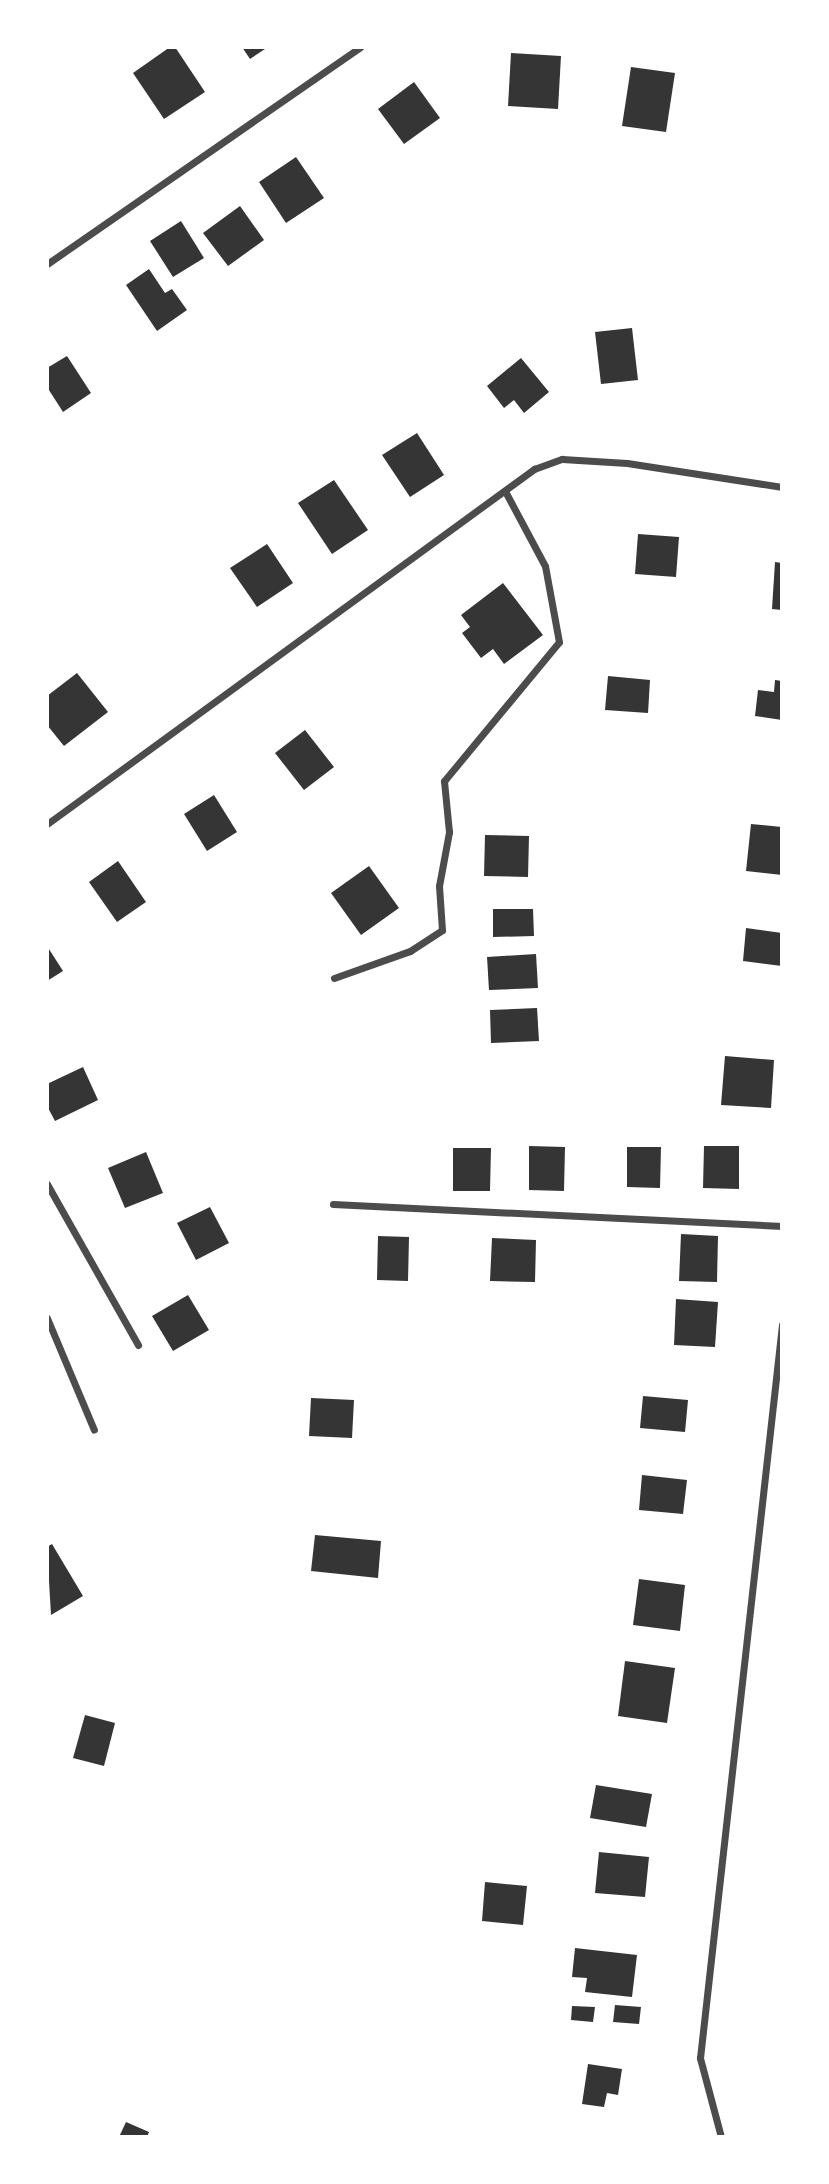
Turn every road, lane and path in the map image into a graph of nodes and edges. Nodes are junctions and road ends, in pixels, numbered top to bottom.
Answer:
1 (360, 47) edge
2 (47, 264) edge
3 (782, 487) edge
4 (505, 491) junction
5 (47, 824) edge
6 (334, 978) dead end
7 (47, 1184) edge
8 (333, 1204) dead end
9 (782, 1226) edge
10 (47, 1318) edge
11 (782, 1325) edge
12 (138, 1345) dead end
13 (94, 1430) dead end
14 (721, 2137) edge

1 - 2 street
3 - 4 street
4 - 5 street
4 - 6 street
7 - 12 street
8 - 9 street
10 - 13 street
11 - 14 street

